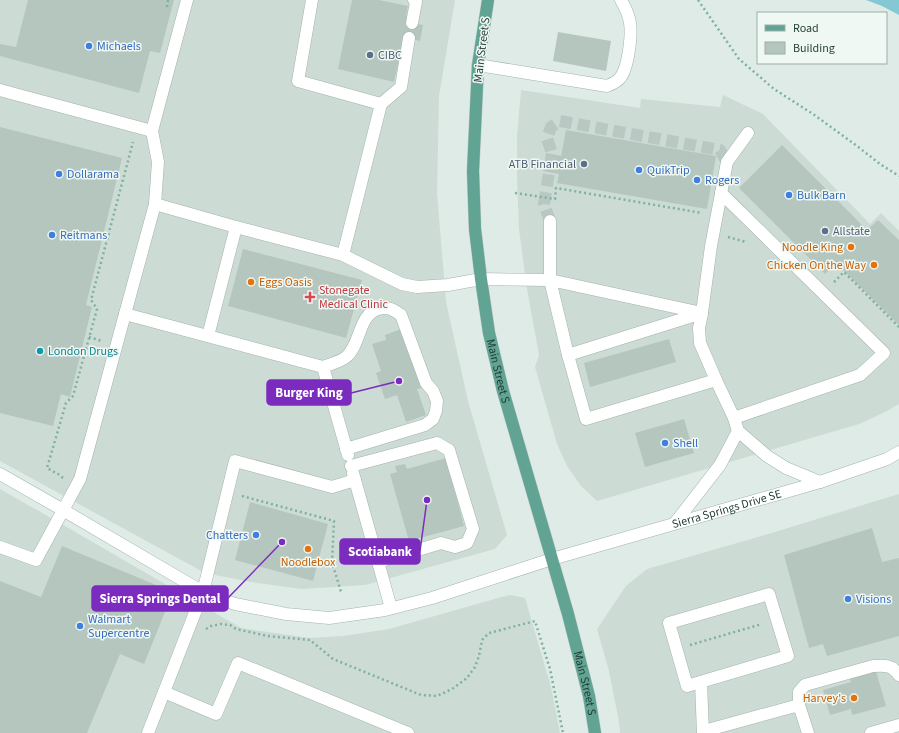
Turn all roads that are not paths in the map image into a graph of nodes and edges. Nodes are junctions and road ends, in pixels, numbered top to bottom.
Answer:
1 (187, 0) edge
2 (312, 0) edge
3 (414, 0) edge
4 (488, 0) edge
5 (621, 0) edge
6 (412, 23) dead end
7 (409, 38) dead end
8 (478, 64) junction
9 (0, 90) edge
10 (381, 104) junction
11 (152, 131) junction
12 (748, 133) dead end
13 (721, 193) junction
14 (155, 204) junction
15 (550, 221) tunnel mouth
16 (236, 227) junction
17 (343, 255) junction
18 (481, 279) junction
19 (550, 280) junction
20 (702, 313) junction
21 (125, 314) junction
22 (208, 336) junction
23 (568, 355) junction
24 (323, 367) junction
25 (716, 380) junction
26 (734, 418) junction
27 (738, 431) junction
28 (346, 448) junction
29 (899, 452) edge
30 (351, 466) junction
31 (0, 474) edge
32 (355, 480) junction
33 (820, 482) junction
34 (63, 510) junction
35 (675, 522) junction
36 (0, 547) edge
37 (552, 559) junction
38 (378, 562) junction
39 (203, 592) junction
40 (391, 608) junction
41 (899, 675) edge
42 (701, 682) junction
43 (164, 692) junction
44 (799, 705) junction
45 (899, 725) edge
46 (703, 732) edge
47 (148, 733) edge
48 (408, 733) edge
49 (595, 733) edge
50 (808, 733) edge
51 (871, 733) edge

1 - 11 street
2 - 10 street
3 - 6 street
4 - 8 main road, Main Street S
5 - 8 street
7 - 10 street
8 - 18 main road, Main Street S
9 - 11 street
10 - 17 street
11 - 14 street
12 - 13 street
13 - 20 street
13 - 26 street
14 - 16 street
14 - 21 street
15 - 19 street
16 - 17 street
16 - 22 street
17 - 18 street
18 - 19 street
18 - 37 main road, Main Street S
19 - 20 street
19 - 23 street
20 - 23 street
20 - 25 street
21 - 22 street
21 - 34 street
22 - 24 street
23 - 25 street
24 - 28 street
24 - 28 street
25 - 26 street
26 - 27 street
27 - 33 street
27 - 35 street
28 - 30 street
29 - 33 street, Sierra Springs Drive SE
30 - 32 street
30 - 38 street
31 - 34 street, Sierra Springs Drive SE
32 - 38 street
32 - 39 street
33 - 35 street, Sierra Springs Drive SE
34 - 36 street
34 - 39 street, Sierra Springs Drive SE
35 - 37 street, Sierra Springs Drive SE
37 - 40 street, Sierra Springs Drive SE
37 - 49 main road, Main Street S
38 - 40 street
39 - 40 street, Sierra Springs Drive SE
39 - 43 street
41 - 44 street
42 - 42 street
42 - 46 street
43 - 47 street
43 - 48 street
44 - 46 street
44 - 50 street
45 - 51 street

